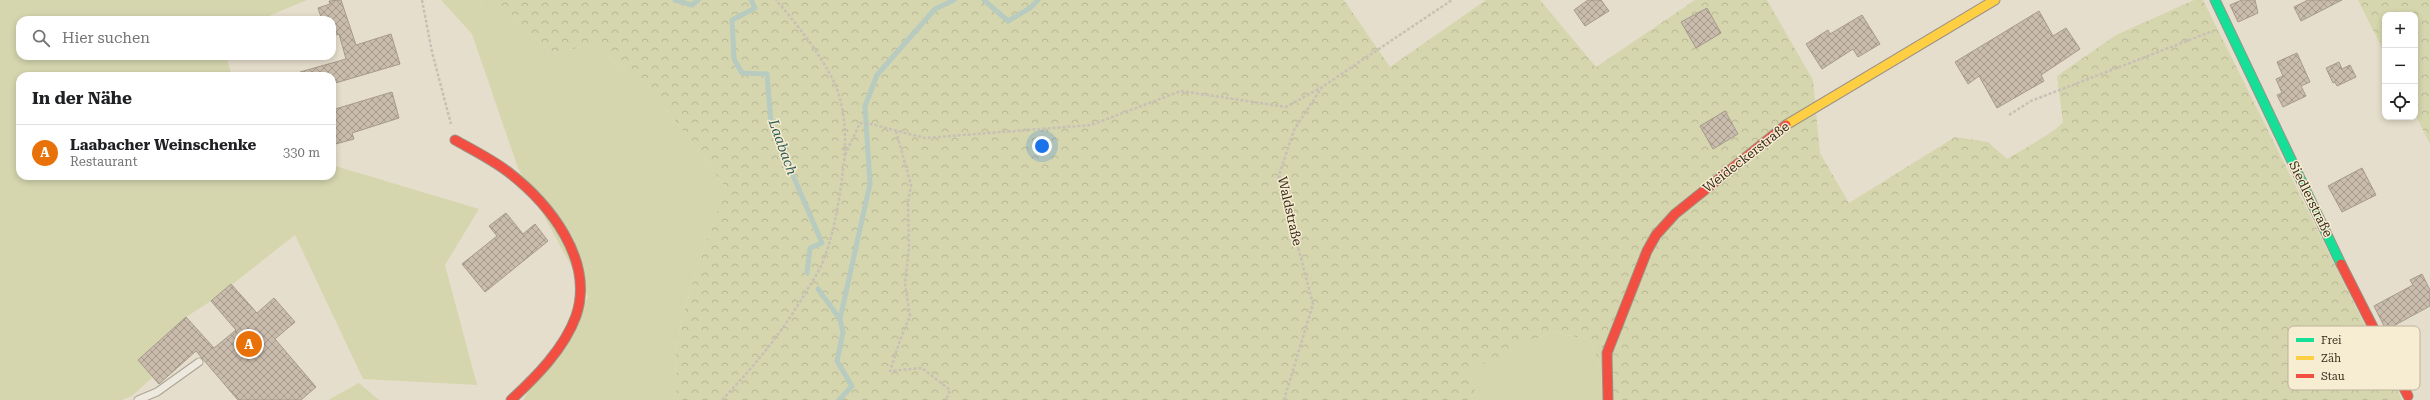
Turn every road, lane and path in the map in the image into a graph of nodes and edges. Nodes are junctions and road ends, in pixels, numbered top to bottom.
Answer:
1 (422, 0) edge
2 (776, 0) edge
3 (1452, 0) edge
4 (1995, 0) edge
5 (2215, 0) edge
6 (2227, 25) junction
7 (1322, 87) junction
8 (2009, 115) dead end
9 (896, 130) junction
10 (455, 140) joint
11 (845, 155) junction
12 (2371, 326) edge
13 (198, 362) dead end
14 (2405, 390) edge
15 (2408, 396) dead end
16 (138, 400) edge
17 (512, 400) edge
18 (722, 400) edge
19 (946, 400) edge
20 (1284, 400) edge
21 (1608, 400) edge

1 - 10 path
2 - 11 path
3 - 7 path, Waldstraße
4 - 21 street, Weideckerstraße
5 - 6 street, Siedlerstraße
6 - 8 path
6 - 12 street, Siedlerstraße
7 - 9 path
7 - 20 path, Waldstraße
9 - 11 path
9 - 19 path
10 - 17 street
11 - 18 path
13 - 16 lane
14 - 15 street, Siedlerstraße

